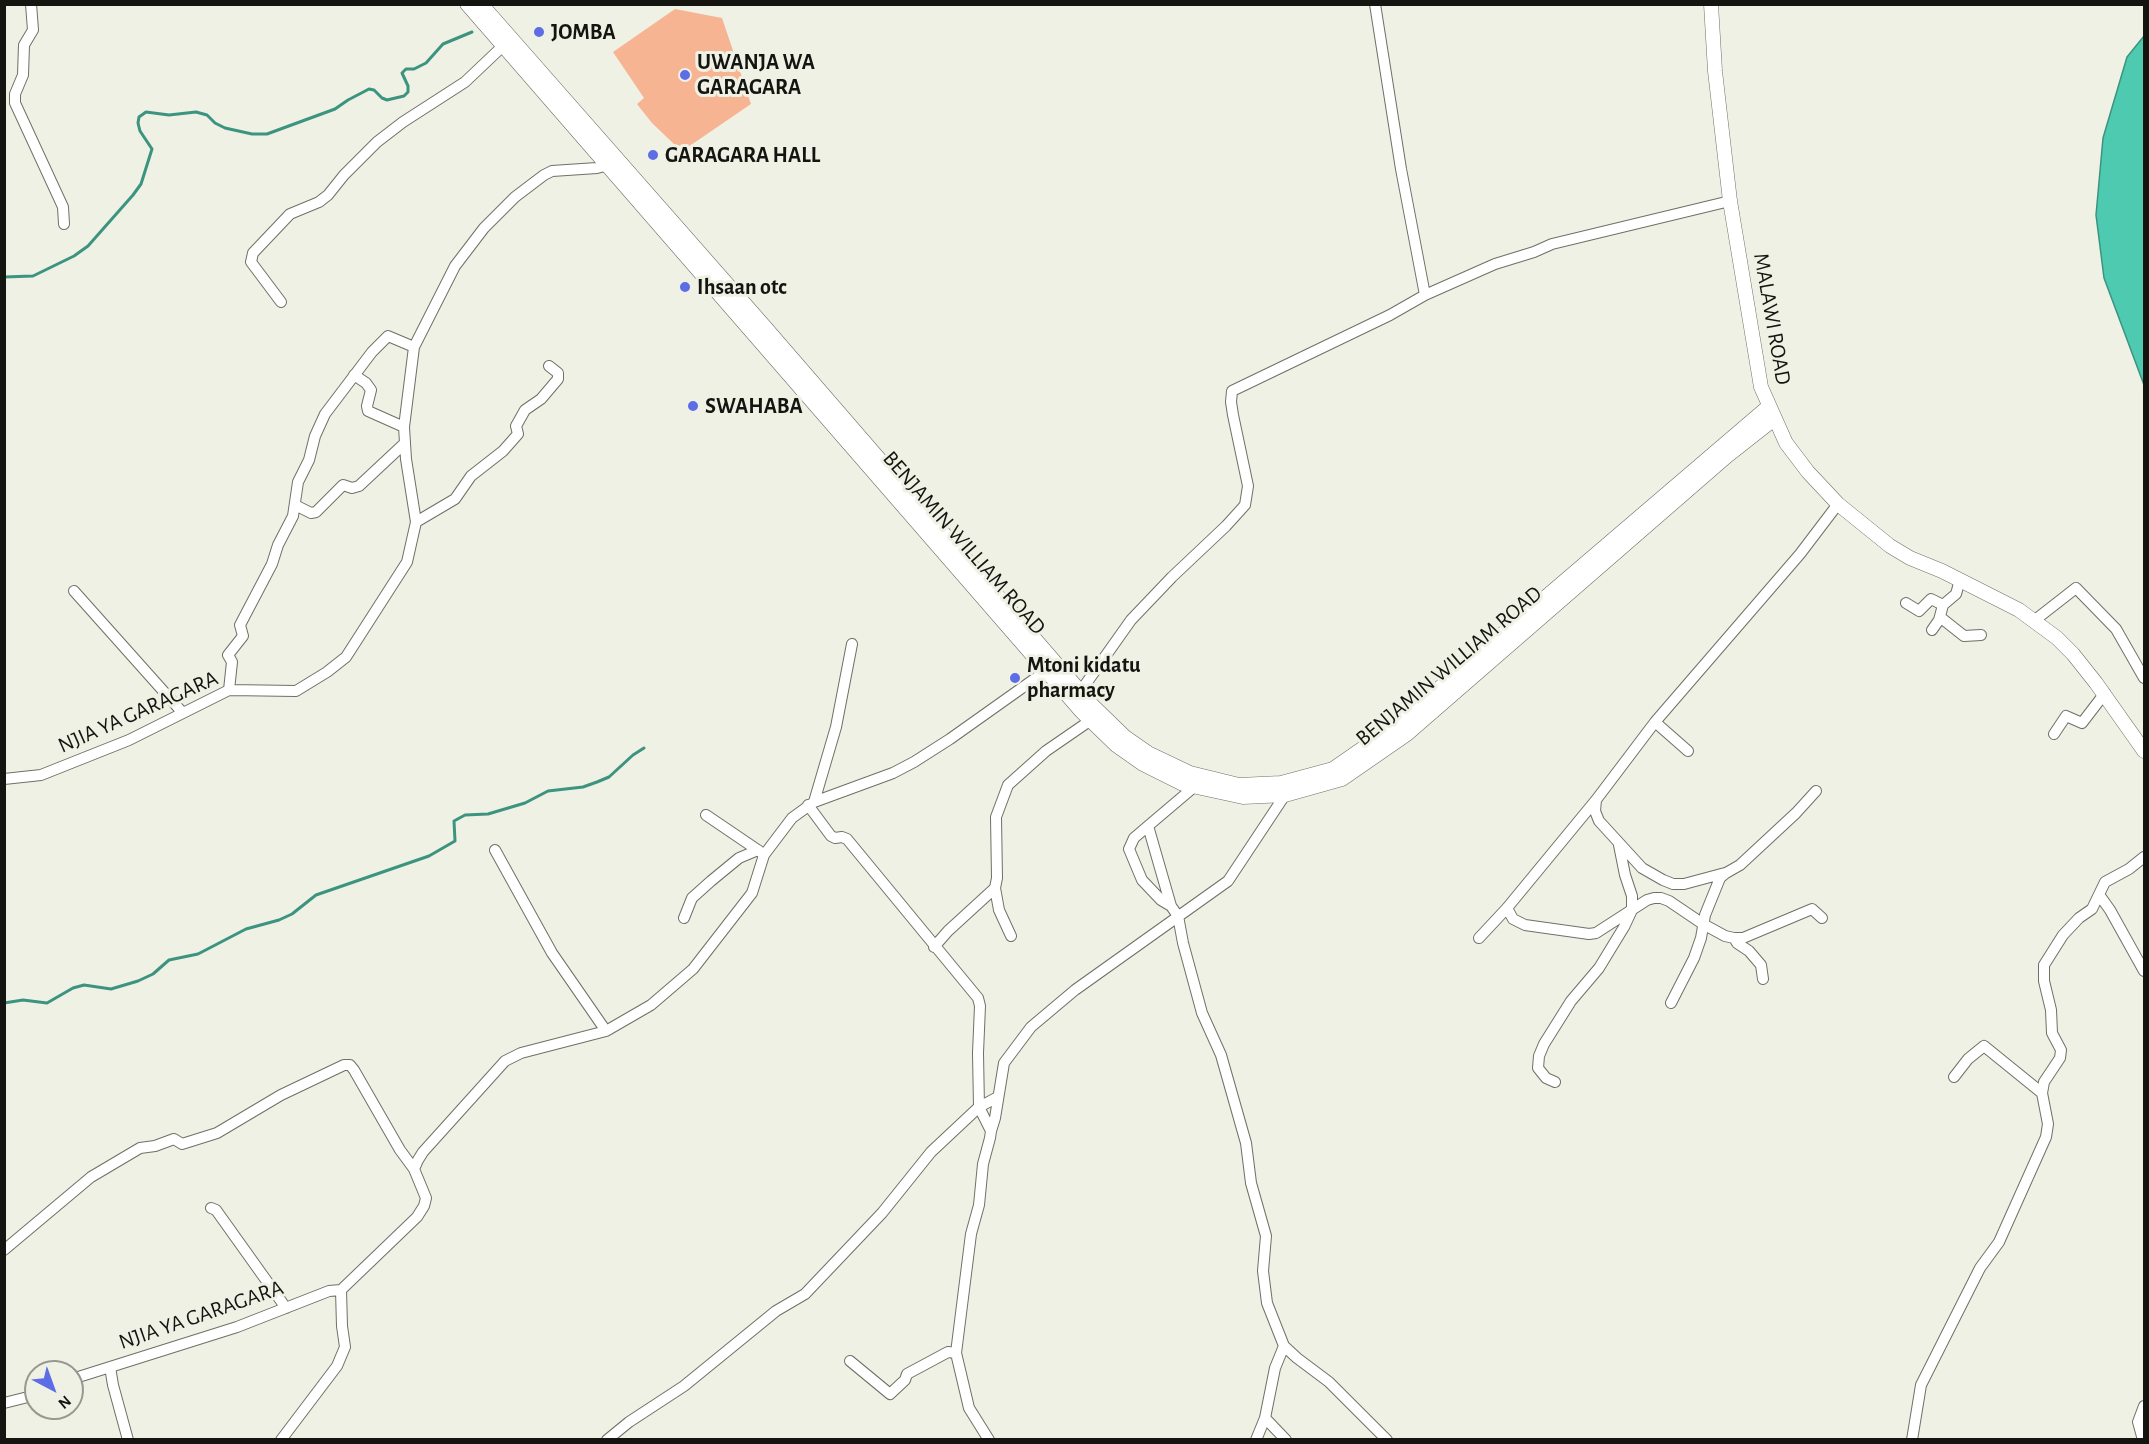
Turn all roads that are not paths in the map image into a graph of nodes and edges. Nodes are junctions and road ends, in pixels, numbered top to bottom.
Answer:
1 (31, 4) edge
2 (467, 4) edge
3 (481, 4) edge
4 (1375, 4) edge
5 (1711, 4) edge
6 (504, 45) junction
7 (608, 165) junction
8 (1730, 201) junction
9 (64, 224) dead end
10 (1425, 295) junction
11 (281, 302) dead end
12 (414, 347) junction
13 (549, 366) dead end
14 (354, 375) junction
15 (1761, 387) junction
16 (1771, 413) junction
17 (404, 427) junction
18 (1743, 435) junction
19 (405, 443) junction
20 (1786, 443) junction
21 (1838, 504) junction
22 (295, 505) junction
23 (416, 522) junction
24 (1960, 580) junction
25 (74, 591) dead end
26 (1906, 603) dead end
27 (1943, 605) junction
28 (1940, 617) junction
29 (2035, 620) junction
30 (1932, 630) dead end
31 (1981, 635) dead end
32 (852, 644) dead end
33 (1051, 667) junction
34 (2145, 678) edge
35 (229, 690) junction
36 (1080, 693) junction
37 (2105, 693) junction
38 (182, 712) junction
39 (1091, 720) junction
40 (1655, 722) junction
41 (2054, 734) dead end
42 (1689, 751) dead end
43 (2145, 751) edge
44 (4, 779) edge
45 (1196, 781) junction
46 (1816, 791) dead end
47 (1286, 795) junction
48 (1596, 800) junction
49 (811, 804) junction
50 (706, 815) dead end
51 (1148, 826) junction
52 (1619, 845) junction
53 (495, 850) dead end
54 (761, 853) junction
55 (2145, 857) edge
56 (1726, 873) junction
57 (995, 888) junction
58 (2100, 896) junction
59 (1171, 906) junction
60 (1507, 908) junction
61 (1632, 910) junction
62 (1178, 916) junction
63 (684, 918) dead end
64 (1822, 918) dead end
65 (1703, 924) junction
66 (1011, 936) dead end
67 (1479, 938) dead end
68 (1734, 938) junction
69 (934, 947) junction
70 (2145, 971) edge
71 (1763, 979) dead end
72 (1671, 1003) dead end
73 (606, 1031) junction
74 (1954, 1077) dead end
75 (1555, 1082) dead end
76 (2042, 1093) junction
77 (998, 1097) junction
78 (980, 1112) junction
79 (996, 1112) junction
80 (991, 1131) junction
81 (414, 1168) junction
82 (211, 1208) dead end
83 (4, 1250) edge
84 (341, 1290) junction
85 (286, 1308) junction
86 (1284, 1346) junction
87 (956, 1353) junction
88 (850, 1361) dead end
89 (110, 1367) junction
90 (84, 1375) edge
91 (24, 1398) edge
92 (4, 1403) edge
93 (2145, 1406) edge
94 (1265, 1418) junction
95 (129, 1440) edge
96 (281, 1440) edge
97 (608, 1440) edge
98 (989, 1440) edge
99 (1256, 1440) edge
100 (1286, 1440) edge
101 (1387, 1440) edge
102 (1912, 1440) edge
103 (2143, 1440) edge

1 - 9 street
2 - 6 main road, BENJAMIN WILLIAM ROAD
3 - 33 main road, BENJAMIN WILLIAM ROAD
4 - 10 street
5 - 8 main road, MALAWI ROAD
6 - 7 main road, BENJAMIN WILLIAM ROAD
6 - 11 street
7 - 12 street, NJIA YA GARAGARA
7 - 33 main road, BENJAMIN WILLIAM ROAD
8 - 10 street
8 - 15 main road, MALAWI ROAD
10 - 36 street
12 - 14 street
12 - 17 street, NJIA YA GARAGARA
13 - 23 street
14 - 17 street
14 - 22 street
15 - 16 main road, MALAWI ROAD
15 - 18 main road
16 - 18 main road, BENJAMIN WILLIAM ROAD
16 - 20 main road, MALAWI ROAD
17 - 19 street, NJIA YA GARAGARA
18 - 20 main road
18 - 45 main road, BENJAMIN WILLIAM ROAD
18 - 47 main road, BENJAMIN WILLIAM ROAD
19 - 22 street
19 - 23 street, NJIA YA GARAGARA
20 - 21 main road, MALAWI ROAD
21 - 24 main road, MALAWI ROAD
21 - 40 street
22 - 35 street
23 - 35 street, NJIA YA GARAGARA
24 - 27 street
24 - 29 main road, MALAWI ROAD
25 - 38 street
26 - 27 street
27 - 28 street
28 - 30 street
28 - 31 street
29 - 34 street
29 - 37 main road, MALAWI ROAD
32 - 49 street
33 - 36 main road, BENJAMIN WILLIAM ROAD
33 - 39 main road, BENJAMIN WILLIAM ROAD
33 - 49 street
35 - 38 street, NJIA YA GARAGARA
36 - 45 main road, BENJAMIN WILLIAM ROAD
37 - 41 street
37 - 43 main road, MALAWI ROAD
38 - 44 street, NJIA YA GARAGARA
39 - 45 main road, BENJAMIN WILLIAM ROAD
39 - 57 street
40 - 42 street
40 - 48 street
45 - 47 main road, BENJAMIN WILLIAM ROAD
45 - 51 street
46 - 56 street
47 - 62 street
48 - 52 street
48 - 60 street
49 - 54 street
49 - 69 street
50 - 54 street
51 - 59 street
51 - 59 street
52 - 56 street
52 - 61 street
53 - 73 street
54 - 63 street
54 - 73 street
55 - 58 street
56 - 65 street
57 - 66 street
57 - 69 street
58 - 70 street
58 - 76 street
59 - 62 street
60 - 61 street
60 - 67 street
61 - 65 street
61 - 75 street
62 - 77 street
62 - 86 street
64 - 68 street
65 - 68 street
65 - 72 street
68 - 71 street
69 - 78 street
73 - 81 street
74 - 76 street
76 - 102 street
77 - 78 street
77 - 79 street
78 - 79 street
78 - 80 street
78 - 97 street
79 - 80 street
80 - 87 street
81 - 83 street
81 - 84 street
82 - 85 street
84 - 85 street, NJIA YA GARAGARA
84 - 96 street
85 - 89 street, NJIA YA GARAGARA
86 - 94 street
86 - 101 street
87 - 88 street
87 - 98 street
89 - 90 street, NJIA YA GARAGARA
89 - 95 street
91 - 92 street
93 - 103 street
94 - 99 street
94 - 100 street

